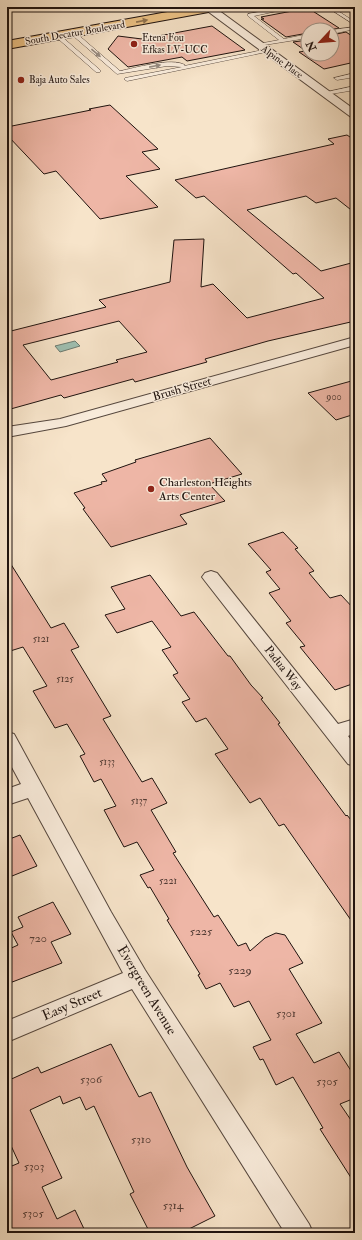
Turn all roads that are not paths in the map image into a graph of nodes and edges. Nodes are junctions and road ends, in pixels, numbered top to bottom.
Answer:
1 (212, 7) edge
2 (294, 7) edge
3 (329, 7) edge
4 (286, 8) edge
5 (105, 15) dead end
6 (355, 24) edge
7 (355, 28) edge
8 (58, 30) junction
9 (340, 31) edge
10 (7, 33) edge
11 (73, 33) junction
12 (300, 38) edge
13 (284, 41) junction
14 (10, 42) edge
15 (264, 48) junction
16 (191, 66) junction
17 (98, 71) dead end
18 (355, 75) edge
19 (337, 78) dead end
20 (127, 79) dead end
21 (355, 88) edge
22 (325, 93) junction
23 (355, 115) edge
24 (355, 340) edge
25 (7, 432) edge
26 (212, 577) dead end
27 (355, 726) edge
28 (335, 733) junction
29 (7, 739) edge
30 (355, 759) edge
31 (33, 788) junction
32 (7, 797) edge
33 (137, 977) junction
34 (7, 1032) edge
35 (300, 1233) edge

11 -> 1 main road, South Decatur Boulevard
1 - 15 street, Alpine Place
2 - 4 lane
3 - 6 lane
4 - 13 lane
5 - 8 main road, South Decatur Boulevard
7 - 9 lane
8 - 10 main road, South Decatur Boulevard
8 - 11 main road, South Decatur Boulevard
8 - 14 main road
8 - 17 lane
11 -> 16 lane
12 - 13 lane
13 - 15 lane
15 - 16 lane
15 - 22 street, Alpine Place
16 - 20 lane
18 - 19 lane
21 - 22 lane
22 - 23 street, Alpine Place
24 - 25 street, Brush Street
26 - 28 street, Padua Way
27 - 28 street
28 - 30 street, Padua Way
29 - 31 street, Evergreen Avenue
31 - 32 street
31 - 33 street, Evergreen Avenue
33 - 34 street, Easy Street
33 - 35 street, Evergreen Avenue

